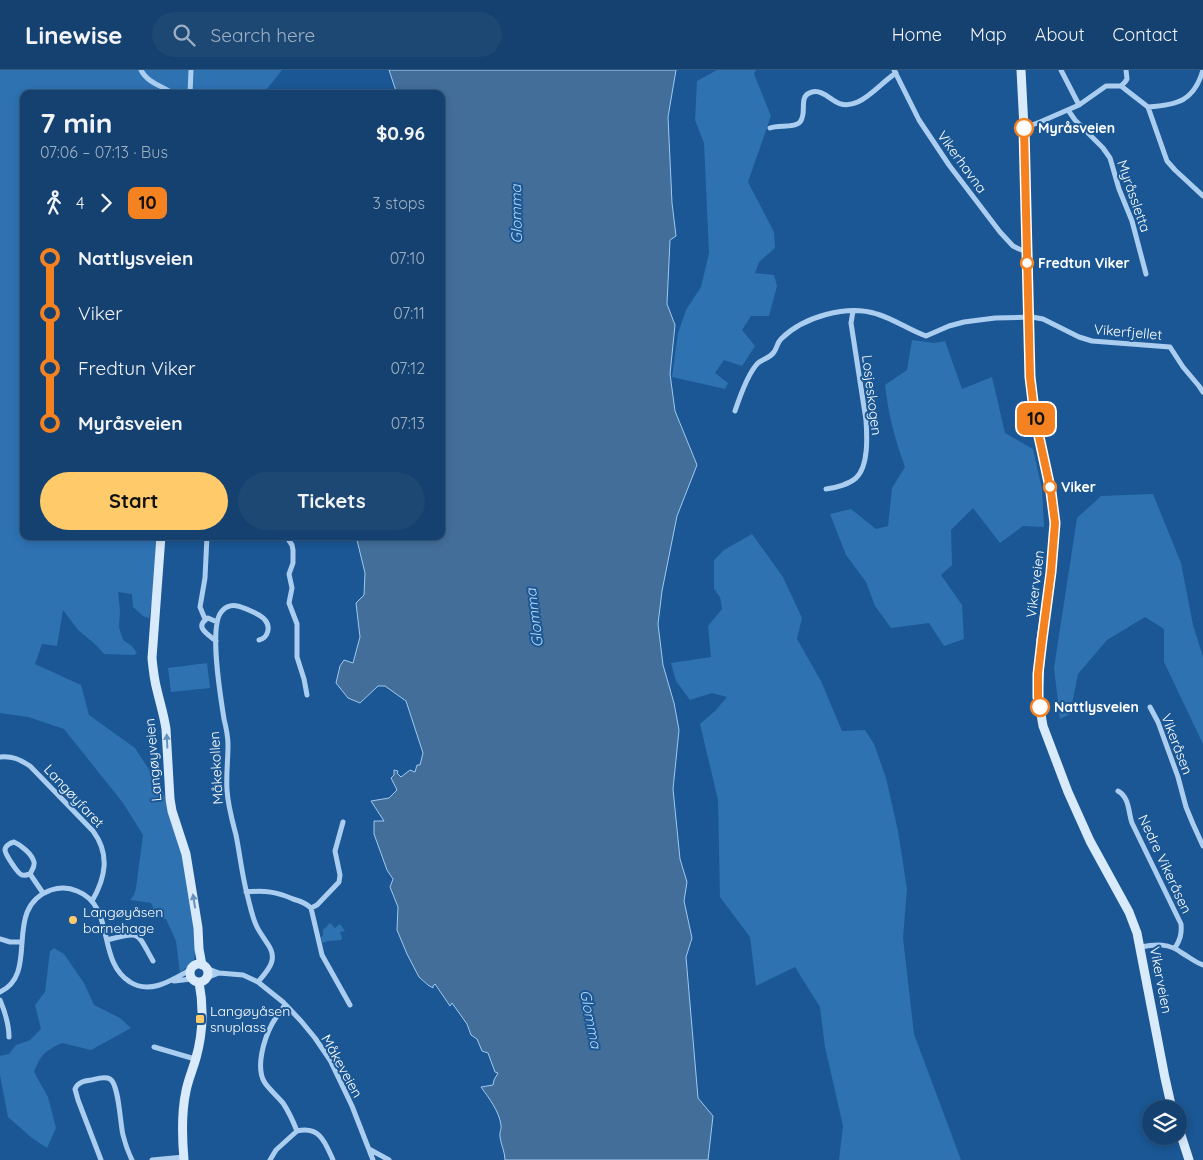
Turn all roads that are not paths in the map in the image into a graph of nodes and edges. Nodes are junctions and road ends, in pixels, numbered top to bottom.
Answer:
1 (141, 70) edge
2 (191, 70) edge
3 (1021, 70) edge
4 (1060, 70) edge
5 (1126, 70) edge
6 (1203, 70) edge
7 (895, 72) edge
8 (1121, 86) junction
9 (167, 90) edge
10 (190, 90) edge
11 (1079, 105) junction
12 (1148, 107) junction
13 (1068, 110) junction
14 (770, 128) dead end
15 (1024, 128) junction
16 (1203, 196) edge
17 (1026, 252) junction
18 (1146, 274) dead end
19 (853, 311) junction
20 (1028, 317) junction
21 (1203, 392) edge
22 (735, 411) dead end
23 (826, 489) dead end
24 (161, 540) edge
25 (207, 540) edge
26 (289, 540) edge
27 (205, 619) junction
28 (217, 622) junction
29 (259, 640) dead end
30 (216, 641) junction
31 (307, 695) dead end
32 (1150, 707) dead end
33 (0, 757) edge
34 (1118, 791) dead end
35 (343, 822) dead end
36 (1203, 846) edge
37 (30, 874) junction
38 (246, 892) junction
39 (43, 893) junction
40 (92, 901) junction
41 (311, 908) junction
42 (0, 939) edge
43 (106, 940) junction
44 (21, 942) junction
45 (1140, 947) junction
46 (1175, 948) junction
47 (153, 960) dead end
48 (1203, 965) edge
49 (198, 973) junction
50 (219, 973) junction
51 (171, 981) junction
52 (258, 982) junction
53 (0, 992) edge
54 (0, 1000) edge
55 (285, 1005) junction
56 (350, 1005) dead end
57 (8, 1037) dead end
58 (154, 1047) dead end
59 (196, 1059) junction
60 (1170, 1100) edge
61 (297, 1131) junction
62 (1185, 1145) edge
63 (369, 1148) junction
64 (184, 1158) edge
65 (101, 1160) edge
66 (132, 1160) edge
67 (152, 1160) edge
68 (270, 1160) edge
69 (333, 1160) edge
70 (373, 1160) edge
71 (389, 1160) edge
72 (1190, 1160) edge

1 - 9 street
2 - 10 street
3 - 15 main road, Vikerveien
4 - 11 street
5 - 8 street
6 - 12 street
7 - 14 street, Vikerhavna
7 - 17 street, Vikerhavna
8 - 11 street
8 - 12 street
11 - 13 street
12 - 16 street
13 - 15 street
13 - 18 street, Myråssletta
15 - 17 main road, Vikerveien
17 - 20 main road, Vikerveien
19 - 20 street, Vikerfjellet
19 - 22 street, Vikerfjellet
19 - 23 street, Losjeskogen
20 - 21 street, Vikerfjellet
20 - 45 main road, Vikerveien
49 -> 24 main road, Langøyveien
25 - 27 street
26 - 31 street
27 - 28 street
27 - 30 street
28 - 29 street
28 - 30 street, Måkekollen
30 - 38 street, Måkekollen
32 - 36 street, Vikeråsen
33 - 40 street, Langøyfaret
34 - 46 street, Nedre Vikeråsen
35 - 41 street
37 - 37 street
37 - 39 street
38 - 41 street
38 - 52 street, Måkekollen
39 - 40 street
39 - 44 street
40 - 43 street
41 - 56 street
42 - 44 street
43 - 47 street
43 - 51 street
44 - 53 street
45 - 46 street
45 - 60 main road, Vikerveien
46 - 48 street
49 - 50 street, Måkeveien
49 - 50 street, Måkeveien
49 - 51 street
49 - 51 street
49 - 59 main road, Langøyveien
50 - 52 street, Måkeveien
52 - 55 street, Måkeveien
54 - 57 street
55 - 61 street
55 - 63 street, Måkeveien
58 - 59 street
59 - 64 main road, Langøyveien
61 - 68 street
61 - 69 street
62 - 72 main road
63 - 70 street, Måkeveien
63 - 71 street
64 - 67 street
65 - 66 street

